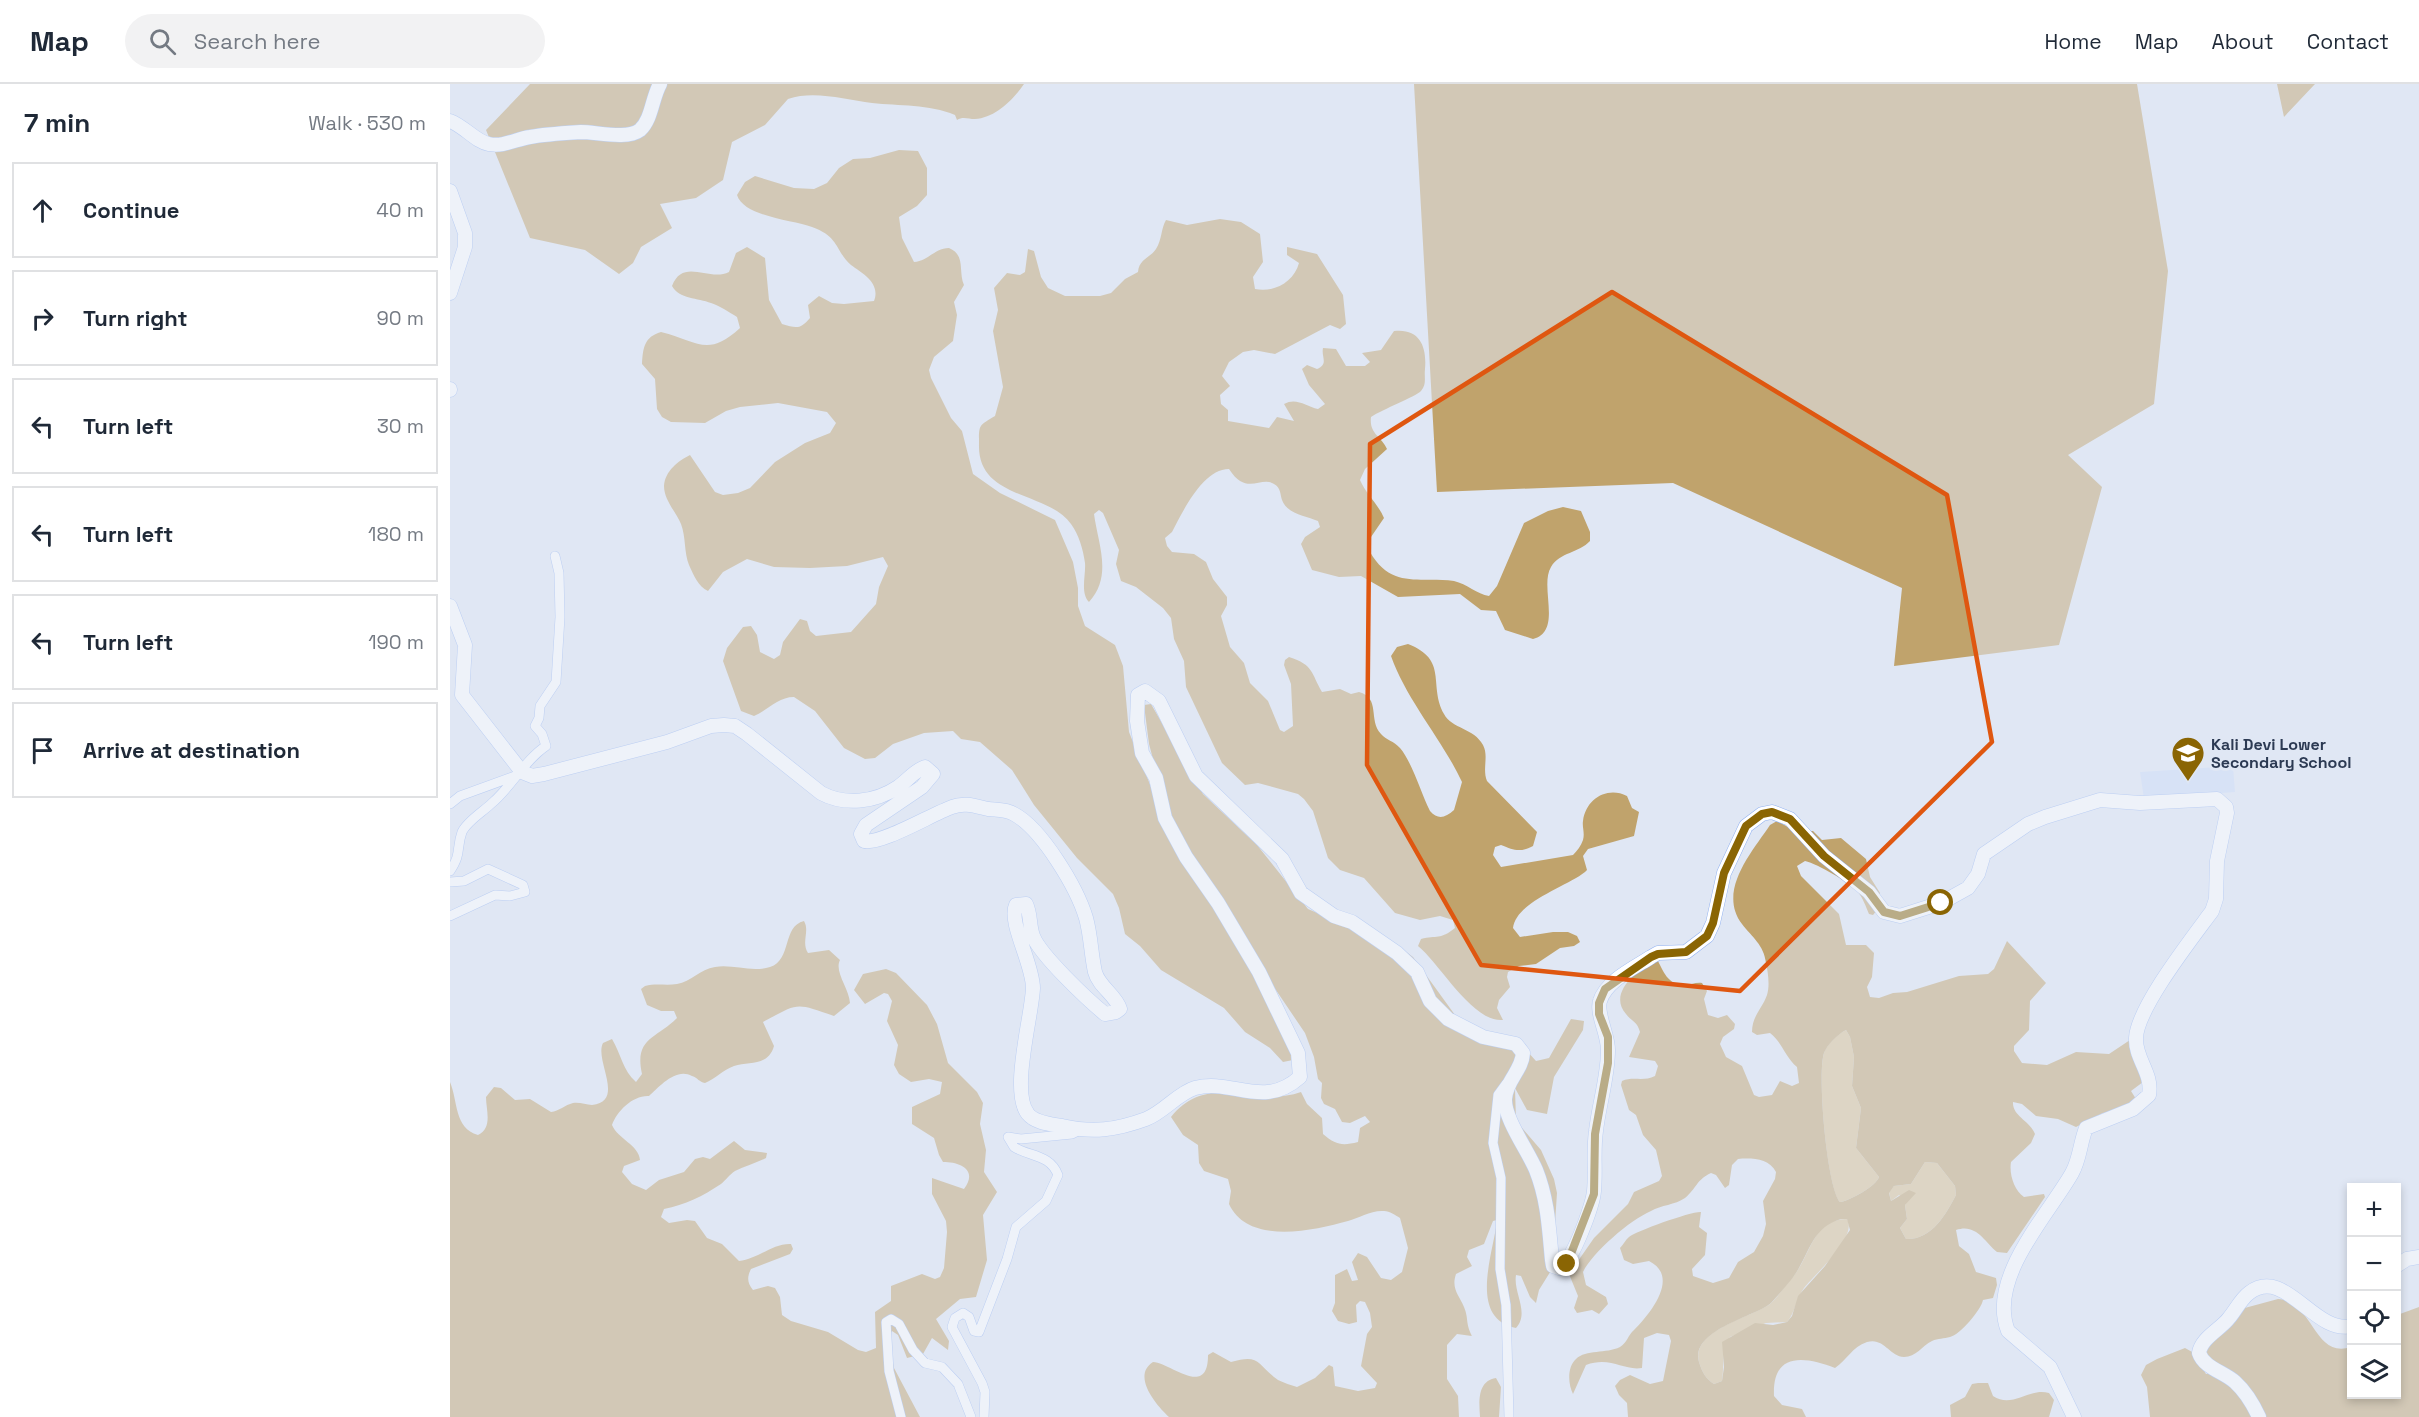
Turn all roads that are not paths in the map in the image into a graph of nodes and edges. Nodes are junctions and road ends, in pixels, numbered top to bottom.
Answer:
1 (660, 84) edge
2 (450, 121) edge
3 (450, 190) edge
4 (450, 294) edge
5 (555, 556) dead end
6 (450, 606) edge
7 (522, 772) junction
8 (450, 804) edge
9 (450, 871) edge
10 (450, 882) edge
11 (450, 916) edge
12 (1511, 1077) junction
13 (1084, 1129) junction
14 (2419, 1257) edge
15 (2401, 1263) edge
16 (2347, 1326) edge
17 (901, 1417) edge
18 (971, 1417) edge
19 (984, 1417) edge
20 (1509, 1417) edge
21 (2074, 1417) edge
22 (2259, 1417) edge

1 - 2 main road
3 - 4 main road
5 - 7 street
6 - 7 main road
7 - 8 street
7 - 9 street
7 - 13 main road
10 - 11 street
12 - 13 main road
12 - 20 street
12 - 21 main road
13 - 19 street
14 - 15 main road
16 - 22 main road
17 - 18 street

